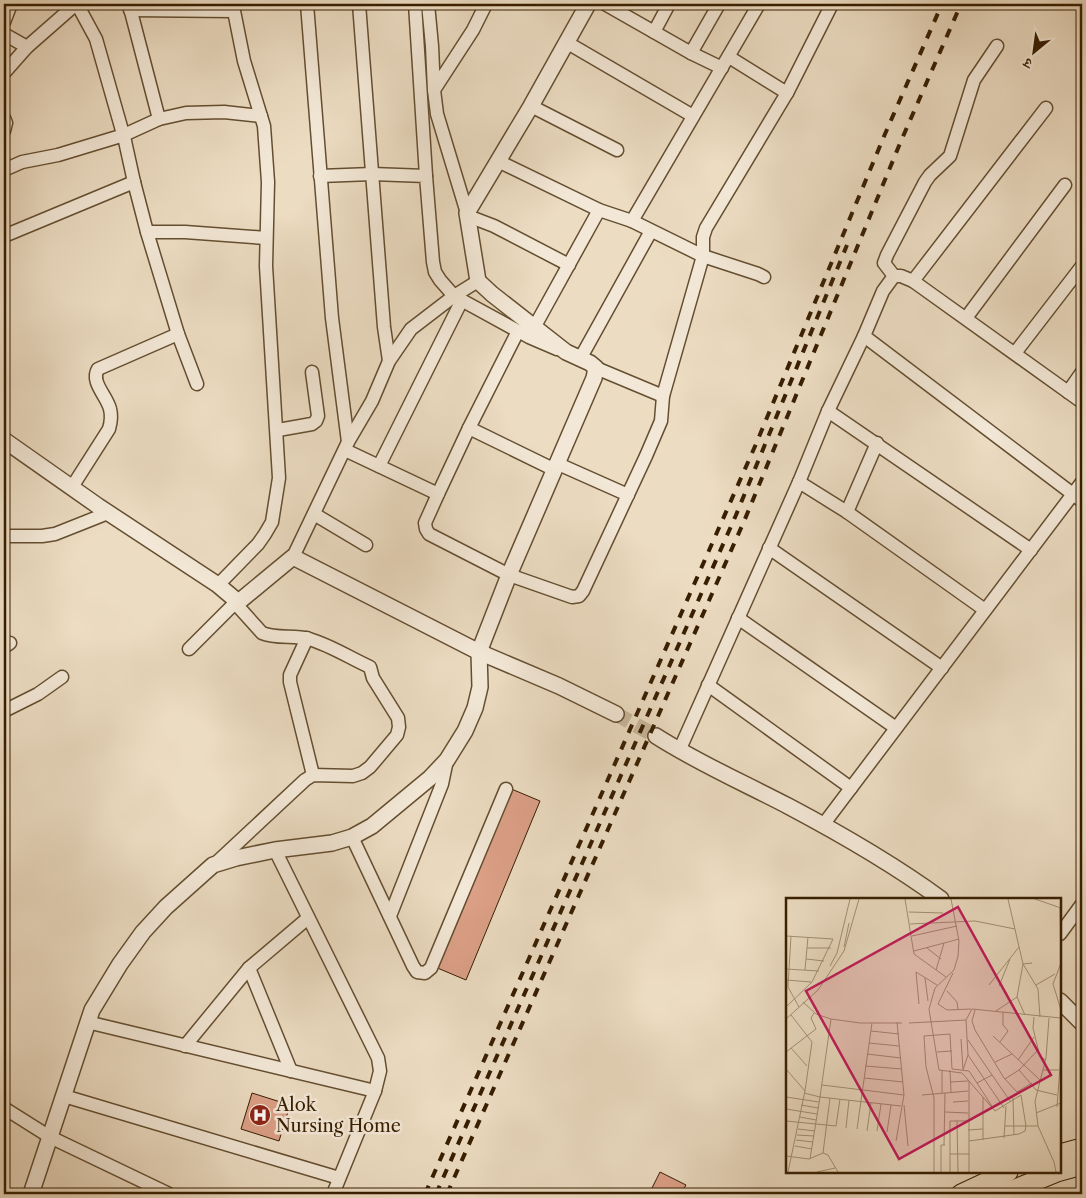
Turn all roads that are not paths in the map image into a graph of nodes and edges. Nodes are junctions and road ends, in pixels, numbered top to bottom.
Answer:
1 (11, 4) edge
2 (76, 4) edge
3 (307, 4) edge
4 (359, 4) edge
5 (415, 4) edge
6 (428, 4) edge
7 (486, 4) edge
8 (588, 4) edge
9 (605, 4) edge
10 (669, 4) edge
11 (719, 4) edge
12 (759, 4) edge
13 (832, 4) edge
14 (130, 7) edge
15 (234, 7) edge
16 (4, 22) edge
17 (654, 32) junction
18 (4, 34) edge
19 (566, 42) junction
20 (997, 46) dead end
21 (27, 47) junction
22 (691, 53) junction
23 (725, 63) junction
24 (4, 73) edge
25 (434, 90) junction
26 (787, 93) junction
27 (531, 106) junction
28 (1046, 108) dead end
29 (261, 116) junction
30 (693, 116) junction
31 (4, 118) edge
32 (159, 119) junction
33 (4, 132) edge
34 (124, 135) junction
35 (617, 150) dead end
36 (498, 161) junction
37 (4, 170) edge
38 (372, 174) junction
39 (320, 176) junction
40 (426, 176) junction
41 (134, 182) junction
42 (1065, 185) dead end
43 (599, 210) junction
44 (467, 214) junction
45 (632, 221) junction
46 (651, 231) junction
47 (147, 232) junction
48 (4, 236) edge
49 (266, 238) junction
50 (702, 256) junction
51 (569, 265) junction
52 (1082, 266) edge
53 (894, 276) junction
54 (764, 278) dead end
55 (478, 280) junction
56 (913, 280) junction
57 (458, 298) junction
58 (966, 318) junction
59 (527, 332) junction
60 (178, 334) junction
61 (864, 336) junction
62 (1015, 353) junction
63 (573, 356) junction
64 (390, 361) junction
65 (596, 368) junction
66 (312, 372) dead end
67 (1082, 372) edge
68 (197, 384) dead end
69 (1068, 392) junction
70 (663, 396) junction
71 (1082, 402) edge
72 (828, 411) junction
73 (469, 428) junction
74 (278, 430) junction
75 (4, 440) edge
76 (877, 443) junction
77 (347, 446) junction
78 (379, 466) junction
79 (555, 466) junction
80 (799, 482) junction
81 (1082, 482) edge
82 (72, 487) junction
83 (438, 494) junction
84 (628, 495) junction
85 (1078, 498) edge
86 (847, 512) junction
87 (108, 513) junction
88 (314, 514) junction
89 (4, 536) edge
90 (366, 545) dead end
91 (769, 548) junction
92 (1031, 550) junction
93 (293, 557) junction
94 (508, 575) junction
95 (218, 586) junction
96 (236, 602) junction
97 (985, 610) junction
98 (738, 618) junction
99 (307, 638) junction
100 (189, 648) dead end
101 (479, 652) junction
102 (942, 668) junction
103 (62, 677) dead end
104 (708, 685) junction
105 (4, 711) edge
106 (616, 714) tunnel mouth
107 (896, 728) junction
108 (656, 736) tunnel mouth
109 (679, 751) junction
110 (447, 760) junction
111 (313, 775) junction
112 (851, 788) junction
113 (506, 789) dead end
114 (823, 824) junction
115 (352, 837) junction
116 (275, 850) junction
117 (213, 865) junction
118 (940, 898) edge
119 (1082, 904) edge
120 (390, 916) junction
121 (308, 918) junction
122 (1061, 933) edge
123 (249, 968) junction
124 (1061, 1002) edge
125 (87, 1022) junction
126 (1082, 1022) edge
127 (185, 1046) junction
128 (291, 1071) junction
129 (375, 1091) junction
130 (64, 1096) junction
131 (4, 1108) edge
132 (50, 1137) junction
133 (1082, 1148) edge
134 (1061, 1154) edge
135 (1082, 1165) edge
136 (1061, 1170) edge
137 (1006, 1173) edge
138 (1053, 1173) edge
139 (339, 1178) junction
140 (31, 1194) edge
141 (169, 1194) edge
142 (333, 1194) edge
143 (961, 1194) edge
144 (1003, 1194) edge

1 - 16 street
2 - 21 street
2 - 34 street
3 - 39 street
4 - 38 street
5 - 40 street
6 - 25 street
7 - 25 street
8 - 19 street
9 - 17 street
10 - 17 street
11 - 22 street
12 - 23 street
13 - 26 street
14 - 15 street
14 - 32 street
15 - 29 street
17 - 22 street
18 - 21 street
19 - 27 street
19 - 30 street
20 - 53 street
21 - 24 street
22 - 23 street
23 - 26 street
23 - 30 street
25 - 44 street
26 - 50 street
27 - 35 street
27 - 36 street
28 - 56 street
29 - 32 street
29 - 49 street
30 - 45 street
31 - 33 street
32 - 34 street
34 - 37 street
34 - 41 street
36 - 43 street
36 - 44 street
38 - 39 street
38 - 40 street
38 - 64 street
39 - 77 street
40 - 57 street
41 - 47 street
41 - 48 street
42 - 58 street
43 - 45 street
43 - 51 street
44 - 51 street
44 - 55 street
45 - 46 street
46 - 50 street
46 - 63 street
47 - 49 street
47 - 60 street
49 - 74 street
50 - 54 street
50 - 70 street
51 - 59 street
52 - 62 street
53 - 56 street
53 - 61 street
55 - 57 street
55 - 59 street
56 - 58 street
57 - 59 street
57 - 64 street
57 - 78 street
58 - 62 street
59 - 63 street
59 - 73 street
60 - 68 street
60 - 82 street
61 - 72 street
61 - 85 street
62 - 69 street
63 - 65 street
64 - 77 street
65 - 70 street
65 - 79 street
66 - 74 street
67 - 69 street
69 - 71 street
70 - 84 street
72 - 76 street
72 - 80 street
73 - 79 street
73 - 83 street
74 - 95 street
75 - 82 street
76 - 86 street
76 - 92 street
77 - 78 street
77 - 88 street
78 - 83 street
79 - 84 street
79 - 94 street
80 - 86 street
80 - 91 street
81 - 85 street
82 - 87 street
83 - 94 street
84 - 94 street
85 - 92 street
86 - 97 street
87 - 89 street
87 - 95 street
88 - 90 street
88 - 93 street
91 - 98 street
91 - 102 street
92 - 97 street
93 - 96 street
93 - 101 street
94 - 101 street
95 - 96 street
96 - 99 street
96 - 100 street
97 - 102 street
98 - 104 street
98 - 107 street
99 - 111 street
99 - 111 street
101 - 106 street
101 - 110 street
102 - 107 street
103 - 105 street
104 - 109 street
104 - 112 street
107 - 112 street
108 - 109 street
109 - 114 street
110 - 115 street
110 - 120 street
111 - 117 street
112 - 114 street
113 - 120 street
114 - 118 street
115 - 116 street
115 - 120 street
116 - 117 street
116 - 121 street
117 - 125 street
119 - 122 street
121 - 123 street
121 - 129 street
123 - 127 street
123 - 128 street
124 - 126 street
125 - 127 street
125 - 130 street
127 - 128 street
128 - 129 street
129 - 139 street
130 - 132 street
130 - 139 street
131 - 132 street
132 - 140 street
132 - 141 street
133 - 134 main road
135 - 136 main road
137 - 143 main road
138 - 144 main road
139 - 142 street

